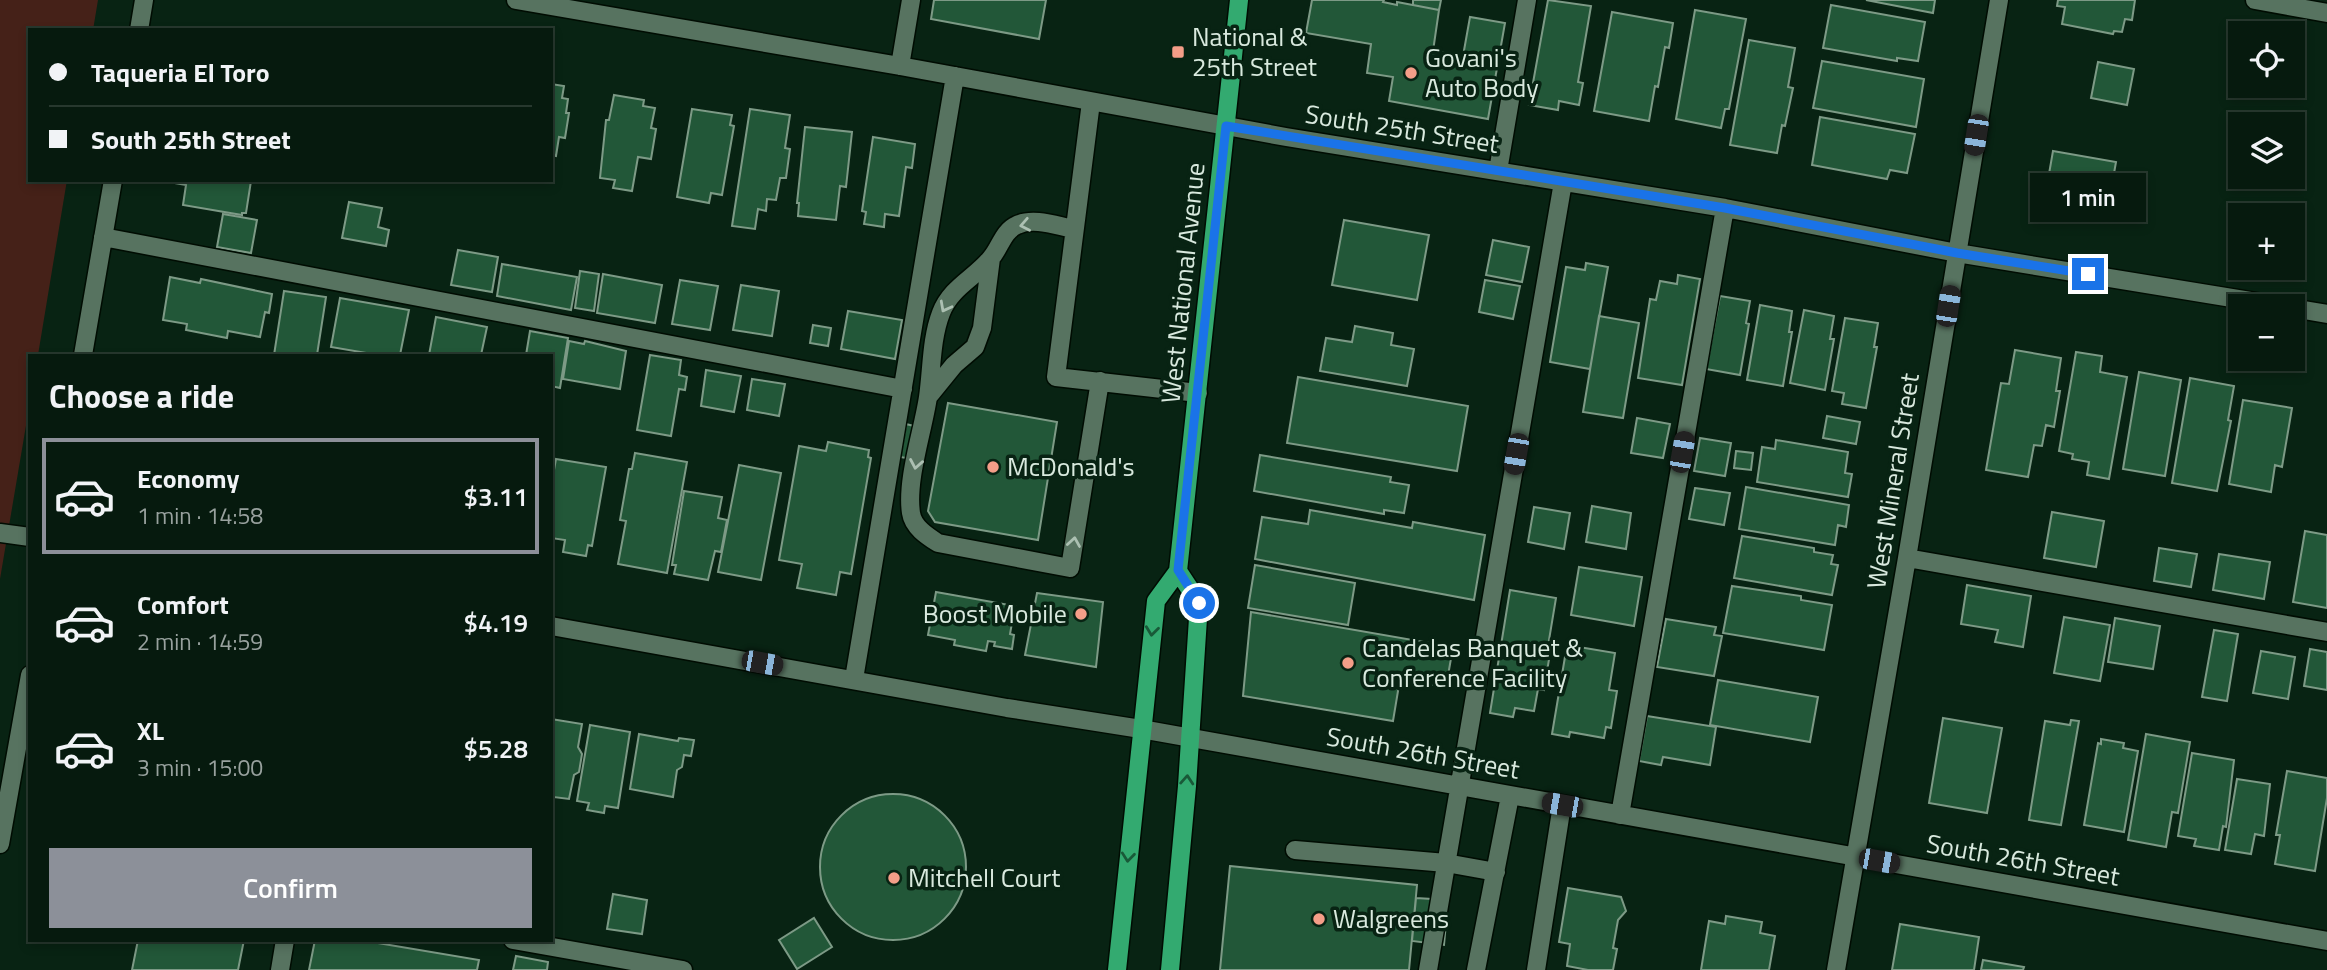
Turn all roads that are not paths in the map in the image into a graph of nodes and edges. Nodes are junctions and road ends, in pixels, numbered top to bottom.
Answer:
1 (144, 0) edge
2 (516, 0) edge
3 (911, 0) edge
4 (1239, 0) edge
5 (1527, 0) edge
6 (1998, 0) edge
7 (2255, 0) edge
8 (2327, 13) edge
9 (139, 28) edge
10 (900, 66) junction
11 (955, 76) junction
12 (1091, 102) junction
13 (1226, 126) junction
14 (1498, 171) junction
15 (113, 182) edge
16 (1563, 182) junction
17 (1725, 208) junction
18 (1074, 229) junction
19 (103, 237) junction
20 (1957, 253) junction
21 (991, 258) junction
22 (2228, 297) edge
23 (2305, 310) edge
24 (2327, 314) edge
25 (83, 354) edge
26 (1100, 382) junction
27 (903, 389) junction
28 (1198, 393) junction
29 (928, 397) junction
30 (0, 533) edge
31 (28, 537) edge
32 (1907, 558) junction
33 (1178, 570) junction
34 (553, 626) edge
35 (2327, 632) edge
36 (855, 679) junction
37 (28, 686) edge
38 (1141, 729) junction
39 (1190, 738) junction
40 (1459, 786) junction
41 (1510, 796) junction
42 (1562, 805) junction
43 (1620, 815) junction
44 (0, 843) edge
45 (1294, 850) dead end
46 (1855, 857) junction
47 (1446, 863) junction
48 (1496, 872) junction
49 (2327, 941) edge
50 (285, 942) edge
51 (524, 942) edge
52 (280, 970) edge
53 (683, 970) edge
54 (1117, 970) edge
55 (1170, 970) edge
56 (1428, 970) edge
57 (1476, 970) edge
58 (1536, 970) edge
59 (1836, 970) edge

1 - 9 street
2 - 10 street, South 25th Street
3 - 10 street
4 - 13 main road, West National Avenue
5 - 14 street
6 - 20 street, West Mineral Street
7 - 8 street
10 - 11 street, South 25th Street
11 - 12 street, South 25th Street
11 - 27 street
12 - 13 street, South 25th Street
12 - 18 street
13 - 14 street, South 25th Street
13 - 28 main road, West National Avenue
14 - 16 street, South 25th Street
15 - 19 street
16 - 17 street, South 25th Street
16 - 40 street
17 - 20 street, South 25th Street
17 - 43 street
18 -> 21 street
18 - 26 street
19 - 25 street
19 - 27 street
20 - 22 street, South 25th Street
20 - 32 street, West Mineral Street
21 - 29 street
21 -> 29 street
23 - 24 street
26 - 28 street
29 -> 26 street
27 - 36 street
28 - 33 main road, West National Avenue
30 - 31 street
32 - 35 street
32 - 46 street, West Mineral Street
33 -> 38 main road, West National Avenue
33 - 39 main road
34 - 36 street, South 26th Street
36 - 38 street, South 26th Street
37 - 44 street
38 - 39 street, South 26th Street
38 -> 54 main road, West National Avenue
39 - 40 street, South 26th Street
55 -> 39 main road
40 - 41 street, South 26th Street
40 - 47 street
41 - 42 street, South 26th Street
41 - 48 street
42 - 43 street, South 26th Street
42 - 58 street
43 - 46 street, South 26th Street
45 - 47 street
46 - 49 street, South 26th Street
46 - 59 street, West Mineral Street
47 - 48 street
47 - 56 street
48 - 57 street
50 - 52 street
51 - 53 street

